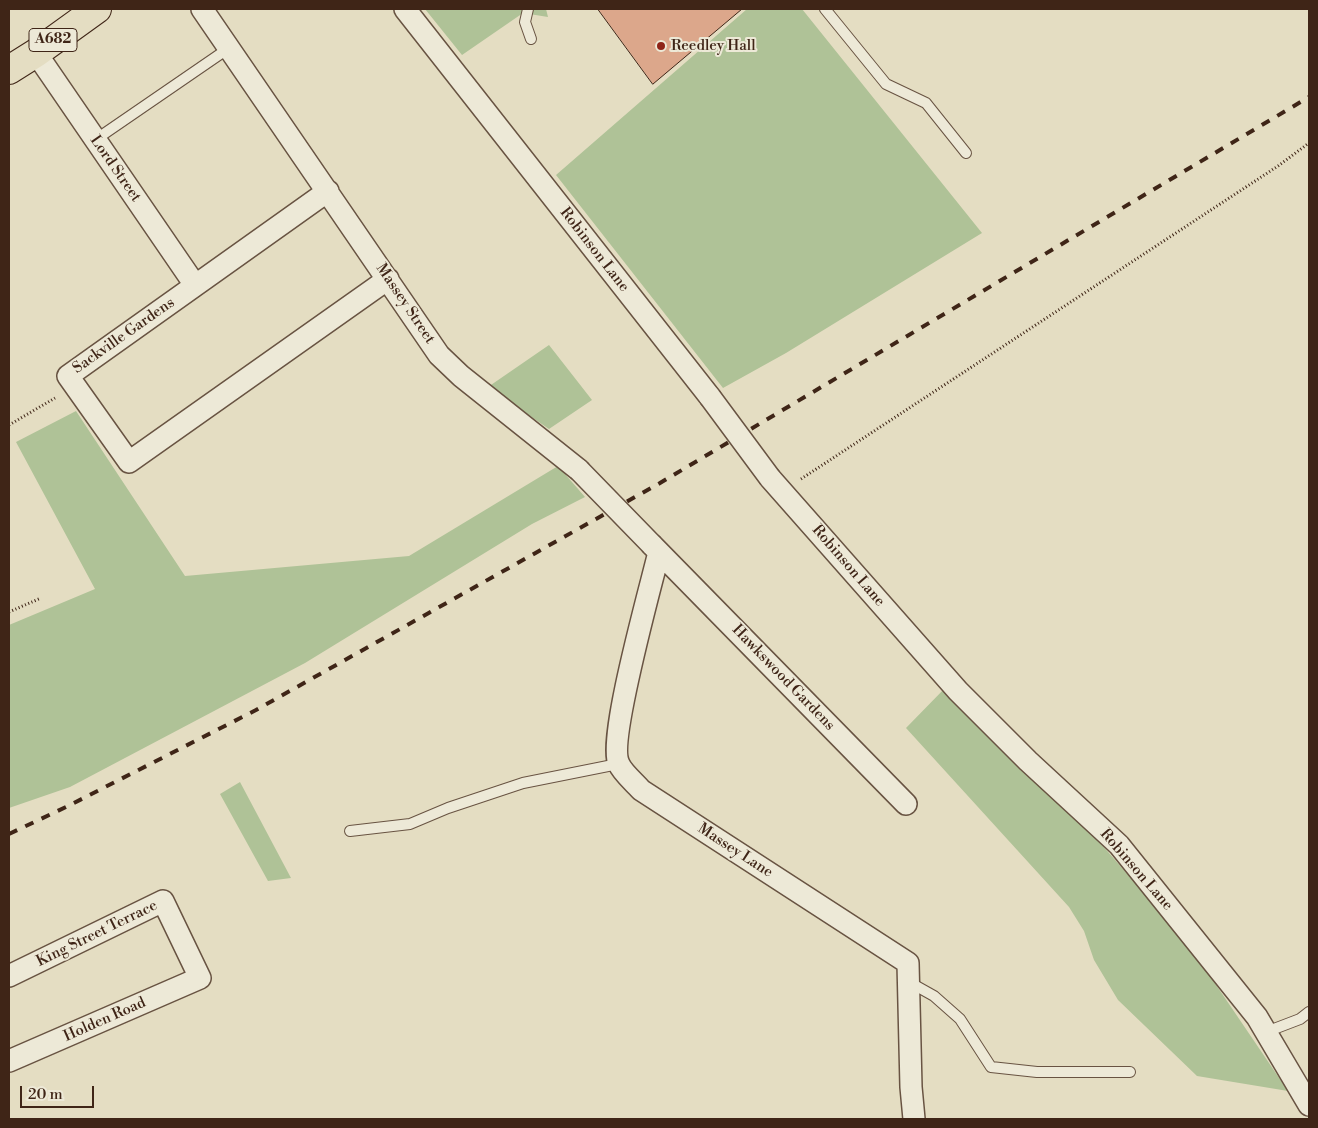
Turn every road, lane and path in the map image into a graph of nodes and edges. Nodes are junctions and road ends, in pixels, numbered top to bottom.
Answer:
1 (97, 9) edge
2 (202, 9) edge
3 (404, 9) edge
4 (528, 9) edge
5 (825, 9) edge
6 (531, 39) dead end
7 (229, 48) junction
8 (36, 53) junction
9 (9, 70) edge
10 (95, 140) junction
11 (1309, 143) edge
12 (966, 153) dead end
13 (328, 191) junction
14 (388, 279) junction
15 (195, 285) junction
16 (75, 386) junction
17 (9, 425) edge
18 (776, 485) junction
19 (656, 549) junction
20 (41, 598) dead end
21 (9, 612) edge
22 (618, 764) junction
23 (906, 804) dead end
24 (350, 831) dead end
25 (9, 976) edge
26 (200, 978) joint
27 (909, 982) junction
28 (1309, 1012) edge
29 (1266, 1032) junction
30 (9, 1061) edge
31 (1130, 1072) dead end
32 (1309, 1104) edge
33 (914, 1119) edge

1 - 8 highway, A682
2 - 7 street, Massey Street
3 - 18 street, Robinson Lane, bridge
4 - 6 lane
5 - 12 lane
7 - 10 lane
7 - 13 street, Massey Street
8 - 9 highway, A682
8 - 10 street, Lord Street
10 - 15 street, Lord Street
11 - 18 path
13 - 14 street, Massey Street
13 - 15 street, Sackville Gardens
14 - 16 street, Sackville Gardens
14 - 19 street, Massey Street, bridge
15 - 16 street, Sackville Gardens
16 - 17 path
18 - 29 street, Robinson Lane
19 - 22 street
19 - 23 street, Hawkswood Gardens
20 - 21 path
22 - 24 lane
22 - 27 street, Massey Lane
25 - 26 street, King Street Terrace
26 - 30 street, Holden Road
27 - 31 lane
27 - 33 street, Massey Lane
28 - 29 lane
29 - 32 street, Robinson Lane

